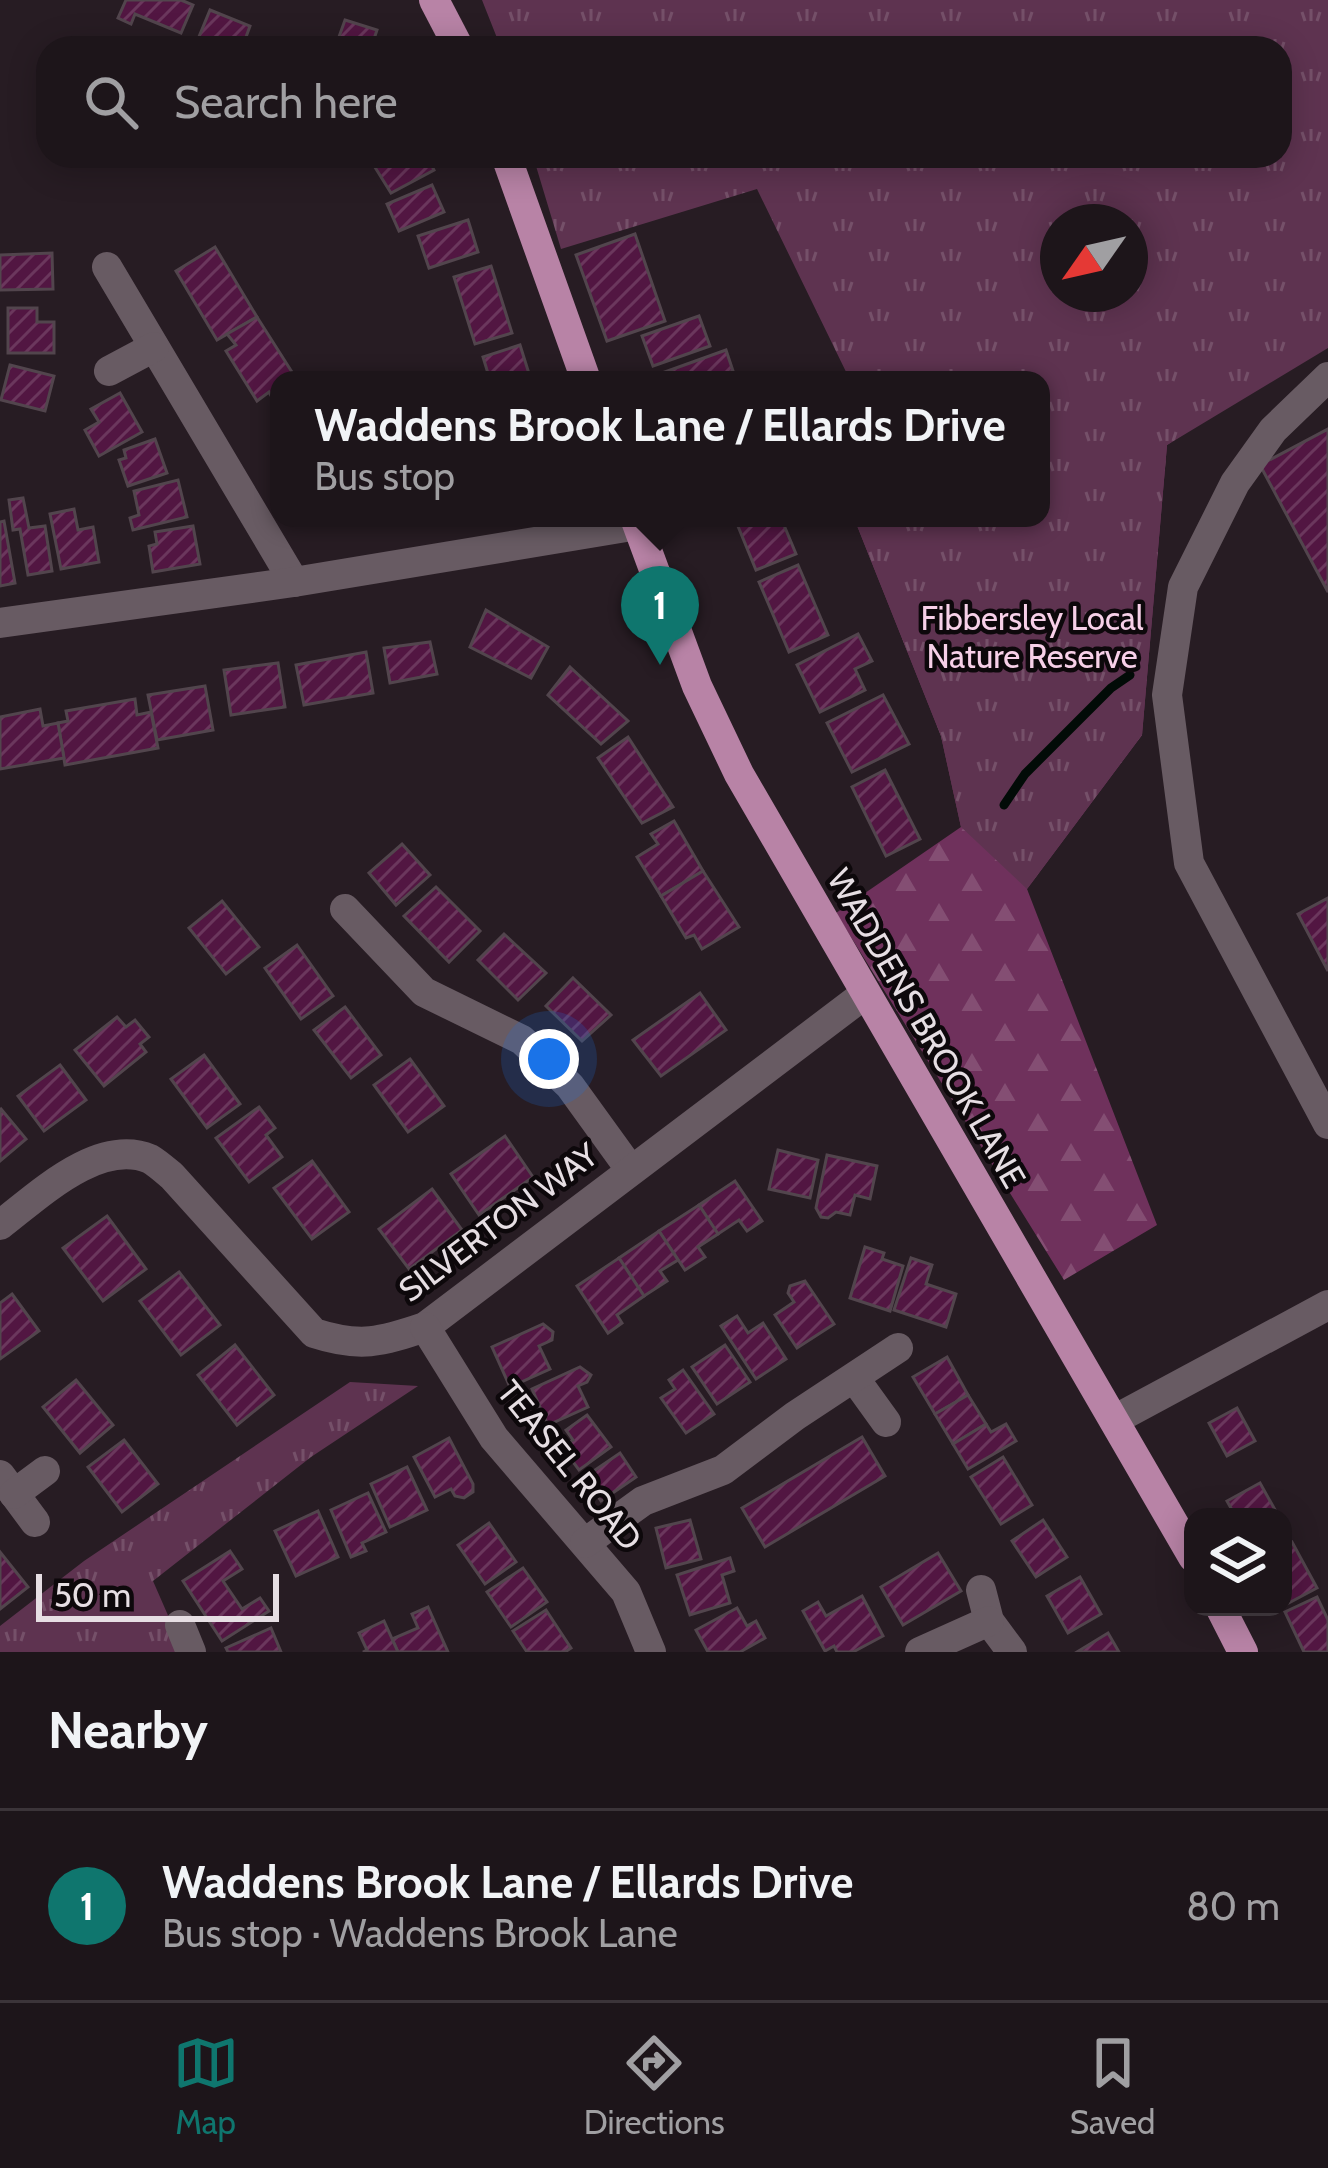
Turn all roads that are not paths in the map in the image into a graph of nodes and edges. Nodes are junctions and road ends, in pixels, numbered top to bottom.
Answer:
1 (434, 0) edge
2 (452, 36) edge
3 (510, 168) edge
4 (107, 267) dead end
5 (154, 346) junction
6 (110, 370) dead end
7 (583, 371) edge
8 (1328, 377) edge
9 (608, 527) edge
10 (638, 527) edge
11 (294, 582) junction
12 (0, 623) edge
13 (345, 909) dead end
14 (865, 994) junction
15 (1328, 1124) edge
16 (630, 1169) junction
17 (0, 1225) edge
18 (1328, 1305) edge
19 (425, 1327) junction
20 (898, 1348) dead end
21 (855, 1379) junction
22 (1114, 1420) junction
23 (886, 1422) dead end
24 (45, 1471) dead end
25 (7, 1484) edge
26 (35, 1522) dead end
27 (1184, 1541) edge
28 (585, 1543) junction
29 (981, 1590) dead end
30 (1225, 1616) edge
31 (988, 1621) junction
32 (644, 1650) edge
33 (920, 1652) edge
34 (1012, 1652) edge
35 (1243, 1652) edge

1 - 2 main road
3 - 7 main road
4 - 5 street
5 - 6 street
5 - 11 street
8 - 15 street
9 - 11 street
10 - 14 main road, WADDENS BROOK LANE
11 - 12 street
13 - 16 street
14 - 16 street, SILVERTON WAY
14 - 22 main road, WADDENS BROOK LANE
16 - 19 street, SILVERTON WAY
17 - 19 street, SILVERTON WAY
18 - 22 street
19 - 28 street, TEASEL ROAD
20 - 21 street
21 - 23 street
21 - 28 street
22 - 27 main road, WADDENS BROOK LANE
24 - 25 street
25 - 26 street
28 - 32 street, TEASEL ROAD
29 - 31 street
30 - 35 main road
31 - 33 street
31 - 34 street

